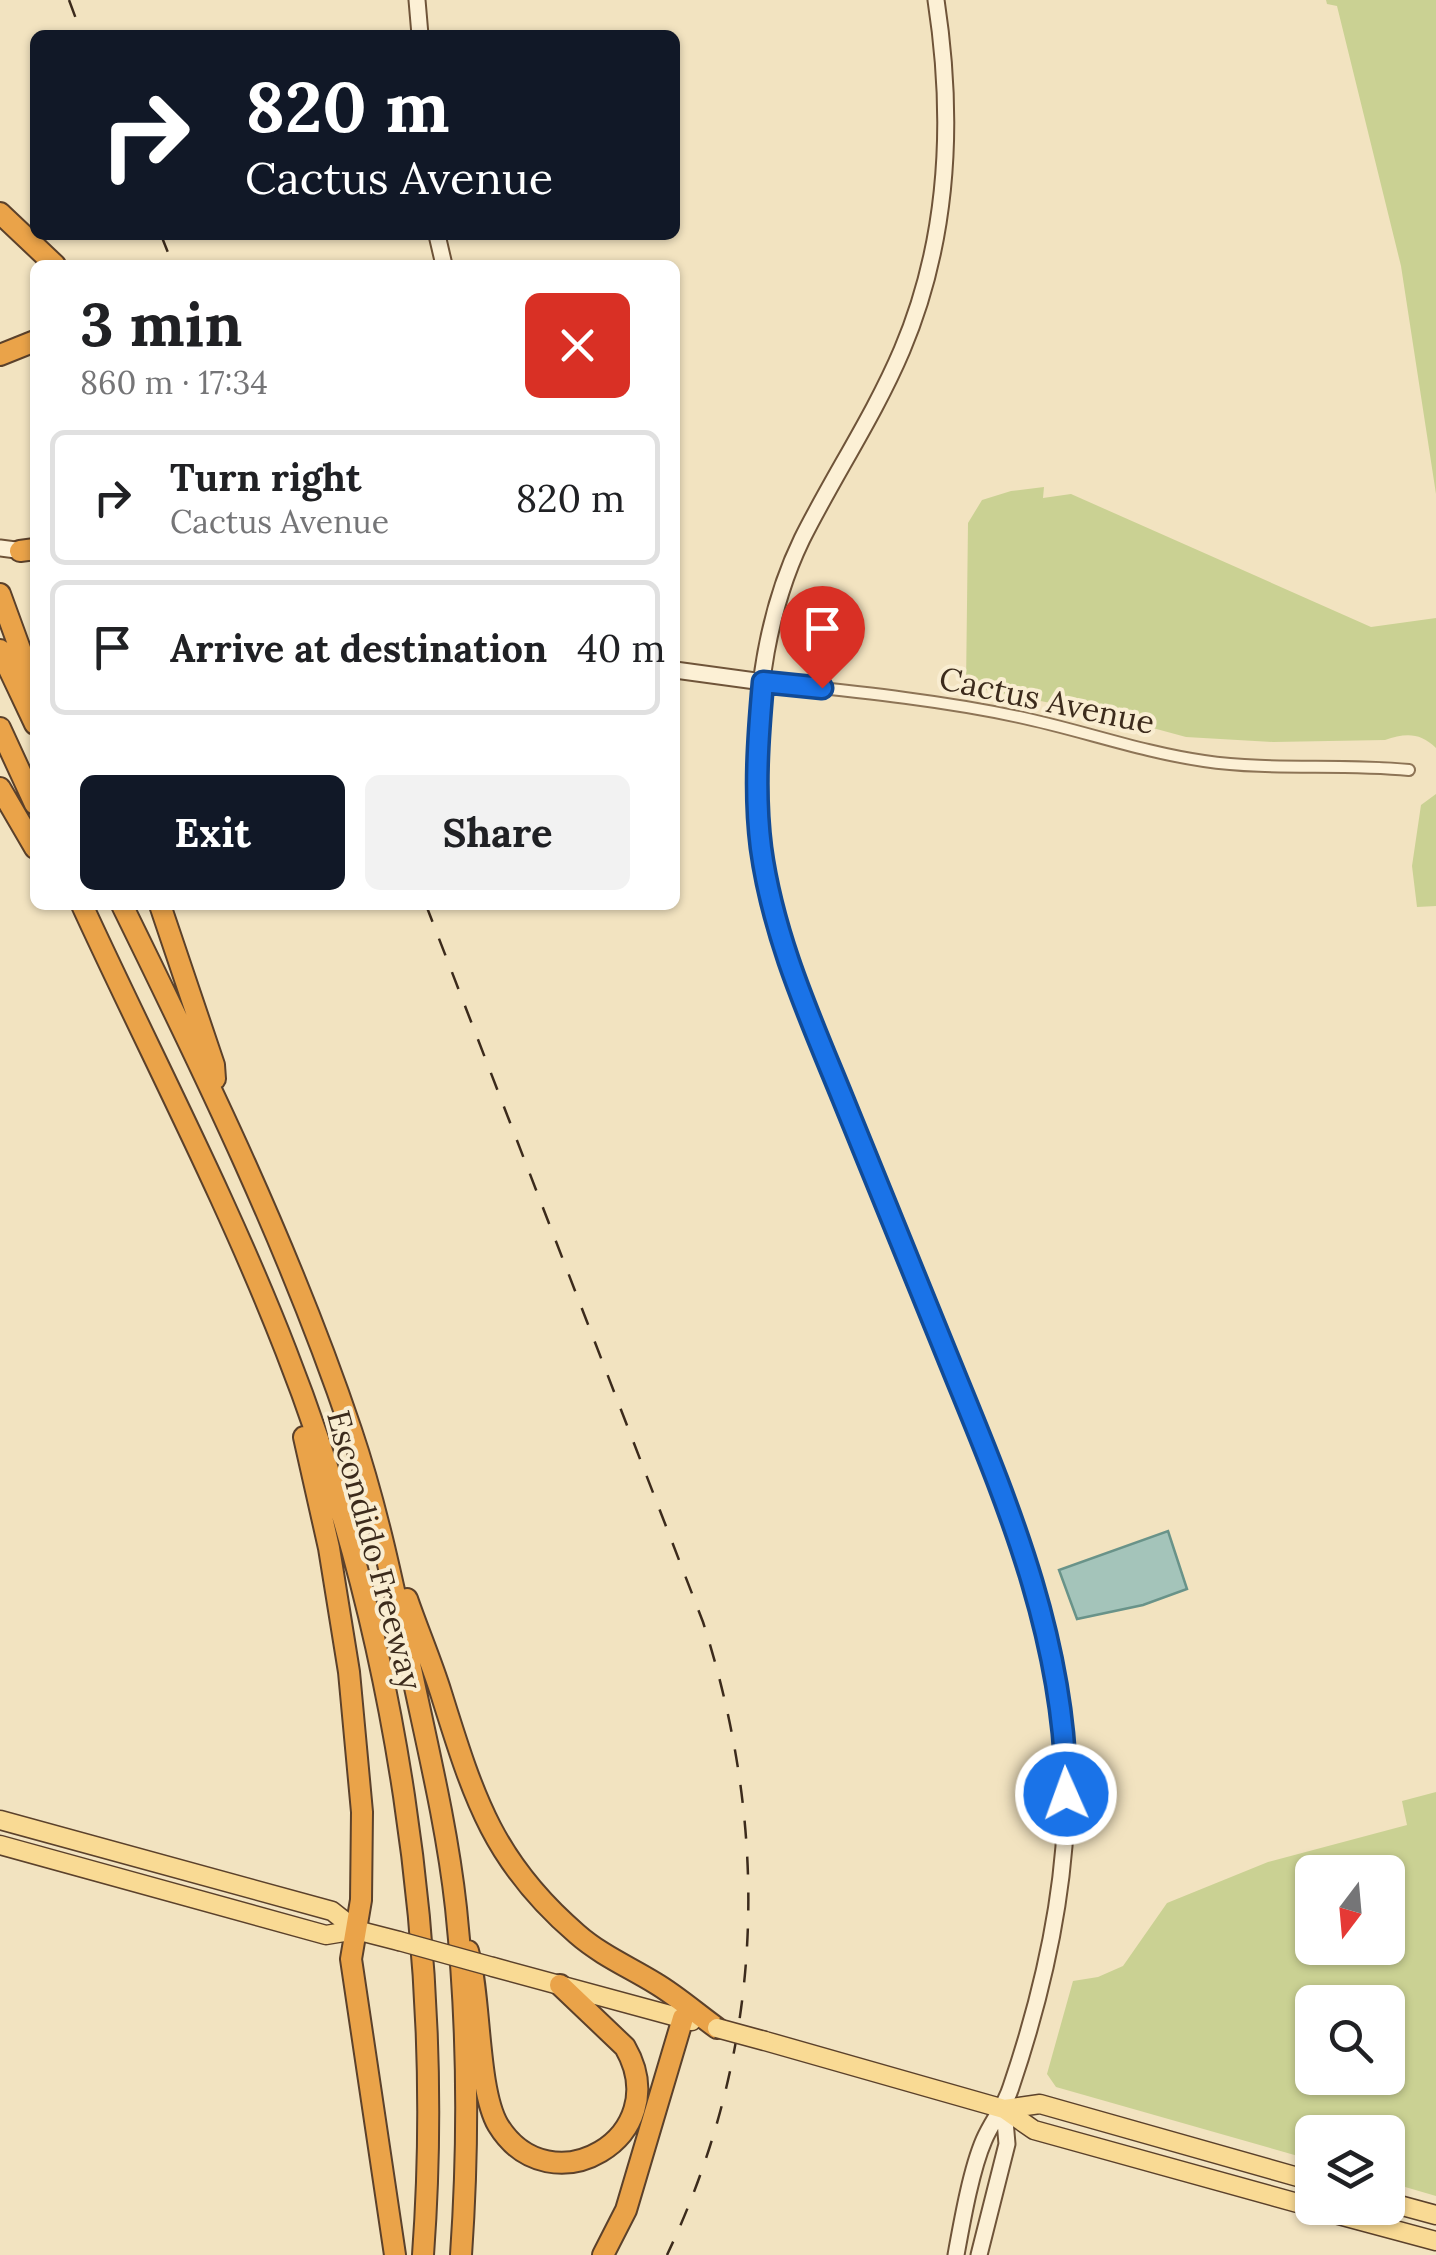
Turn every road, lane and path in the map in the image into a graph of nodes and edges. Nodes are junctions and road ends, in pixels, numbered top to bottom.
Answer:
1 (418, 0) edge
2 (936, 0) edge
3 (420, 30) edge
4 (0, 213) edge
5 (49, 260) edge
6 (30, 343) edge
7 (0, 355) edge
8 (0, 594) edge
9 (0, 650) edge
10 (680, 671) edge
11 (30, 676) edge
12 (763, 682) junction
13 (30, 713) edge
14 (0, 728) edge
15 (1408, 770) dead end
16 (0, 788) edge
17 (30, 793) edge
18 (30, 839) edge
19 (71, 910) edge
20 (84, 910) edge
21 (124, 910) edge
22 (162, 910) edge
23 (134, 1019) junction
24 (216, 1101) junction
25 (232, 1227) junction
26 (380, 1522) junction
27 (0, 1820) edge
28 (0, 1845) edge
29 (456, 1908) junction
30 (356, 1930) junction
31 (560, 1985) junction
32 (674, 2016) junction
33 (717, 2028) junction
34 (1004, 2109) junction
35 (1295, 2176) edge
36 (1295, 2202) edge
37 (1405, 2207) edge
38 (1436, 2215) edge
39 (1376, 2225) edge
40 (1436, 2242) edge
41 (395, 2255) edge
42 (423, 2255) edge
43 (461, 2255) edge
44 (603, 2255) edge
45 (956, 2255) edge
46 (979, 2255) edge

1 - 3 main road
2 - 12 main road
4 - 5 highway
6 - 7 highway
8 - 11 highway
9 - 13 highway
10 - 12 main road, Cactus Avenue
12 - 15 street, Cactus Avenue
12 - 34 main road
14 - 17 highway
16 - 18 highway
19 - 23 highway
20 - 23 highway, Escondido Freeway
21 - 24 highway, Escondido Freeway
22 - 24 highway
23 - 25 highway, Escondido Freeway
24 - 26 highway, Escondido Freeway
25 - 30 highway
25 - 42 highway, Escondido Freeway
26 - 29 highway, Escondido Freeway
26 - 33 highway
27 - 30 main road
28 - 30 main road
29 - 31 highway
29 - 43 highway, Escondido Freeway
30 - 31 main road, bridge
30 - 41 highway
31 - 32 main road
32 - 33 main road
32 - 44 highway
33 - 34 main road, bridge
34 - 35 main road
34 - 36 main road
34 - 45 main road
34 - 46 main road
37 - 38 main road
39 - 40 main road

